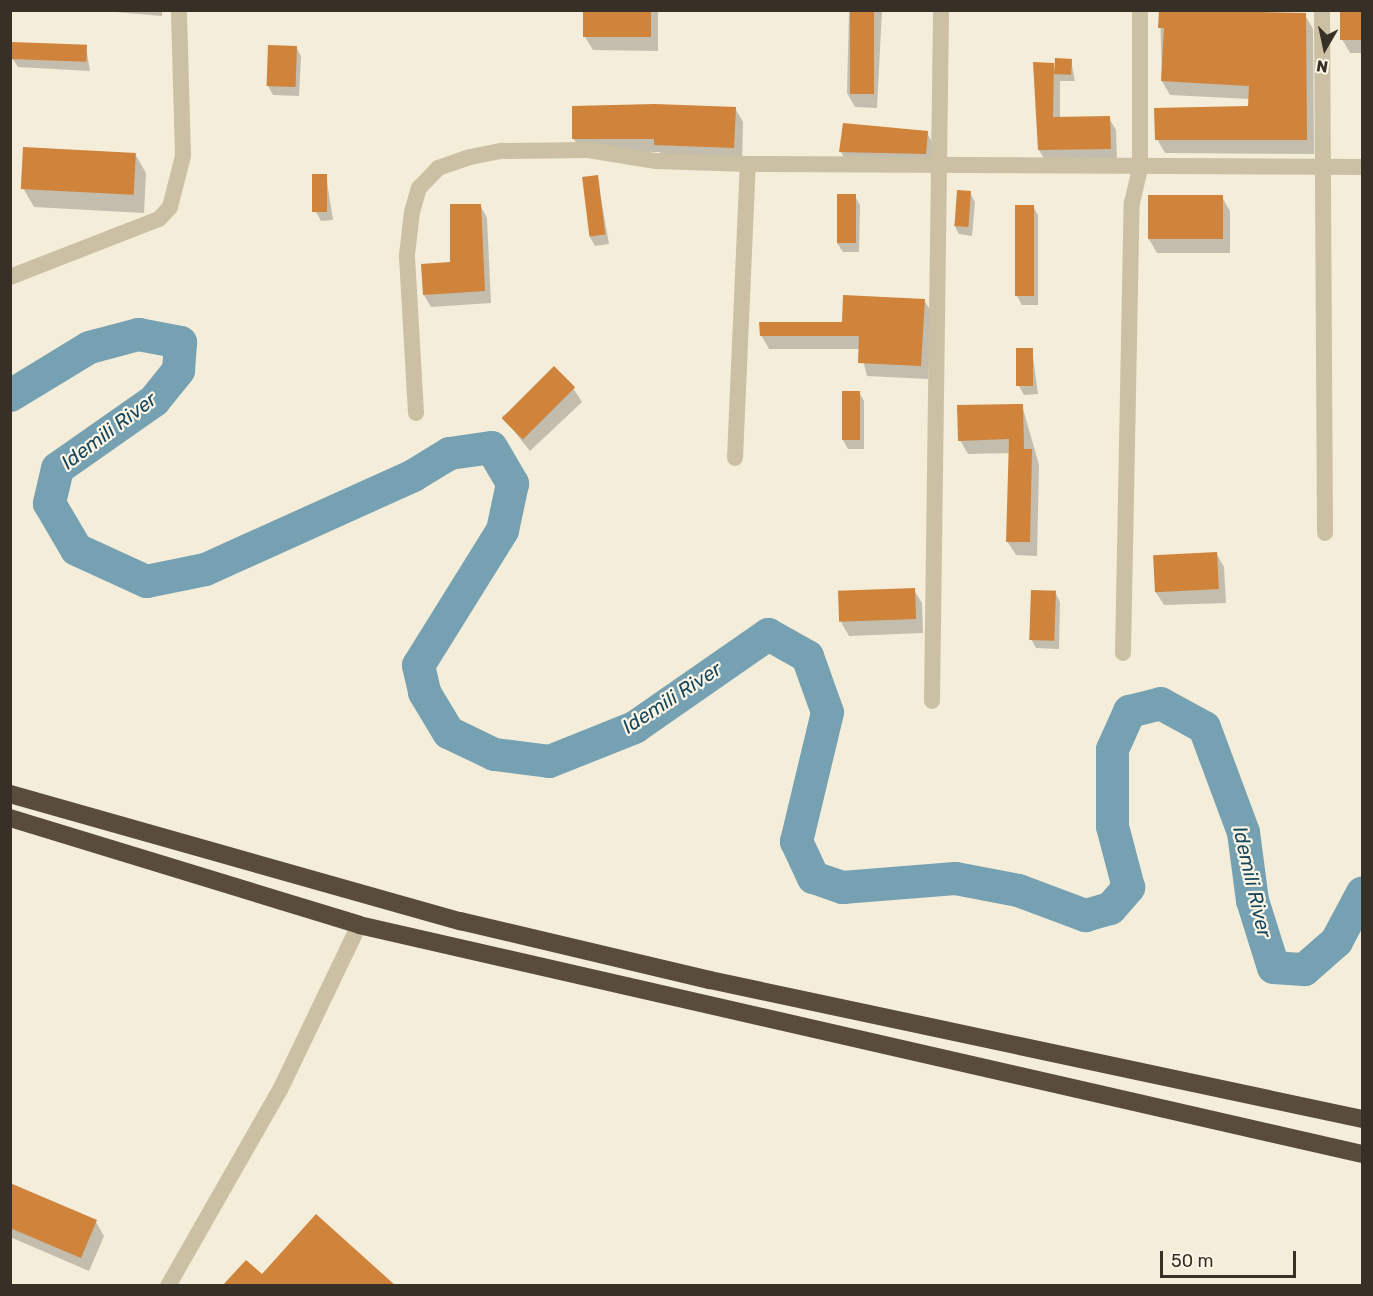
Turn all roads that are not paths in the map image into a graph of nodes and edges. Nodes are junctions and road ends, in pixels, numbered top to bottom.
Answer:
1 (179, 10) edge
2 (941, 10) edge
3 (1140, 10) edge
4 (1322, 10) edge
5 (748, 164) junction
6 (1322, 165) junction
7 (1362, 166) edge
8 (1140, 167) junction
9 (937, 168) junction
10 (10, 277) edge
11 (416, 412) dead end
12 (735, 458) dead end
13 (1325, 533) dead end
14 (1123, 654) dead end
15 (932, 701) dead end
16 (10, 794) edge
17 (10, 818) edge
18 (358, 925) junction
19 (1362, 1119) edge
20 (1362, 1154) edge
21 (168, 1286) edge

1 - 10 street
2 - 9 street
3 - 8 street
4 - 6 street
5 - 9 street
5 - 11 street
5 - 12 street
6 - 7 street
6 - 8 street
6 - 13 street
8 - 9 street
8 - 14 street
9 - 15 street
16 - 19 highway
17 - 18 highway
18 - 20 highway
18 - 21 street

